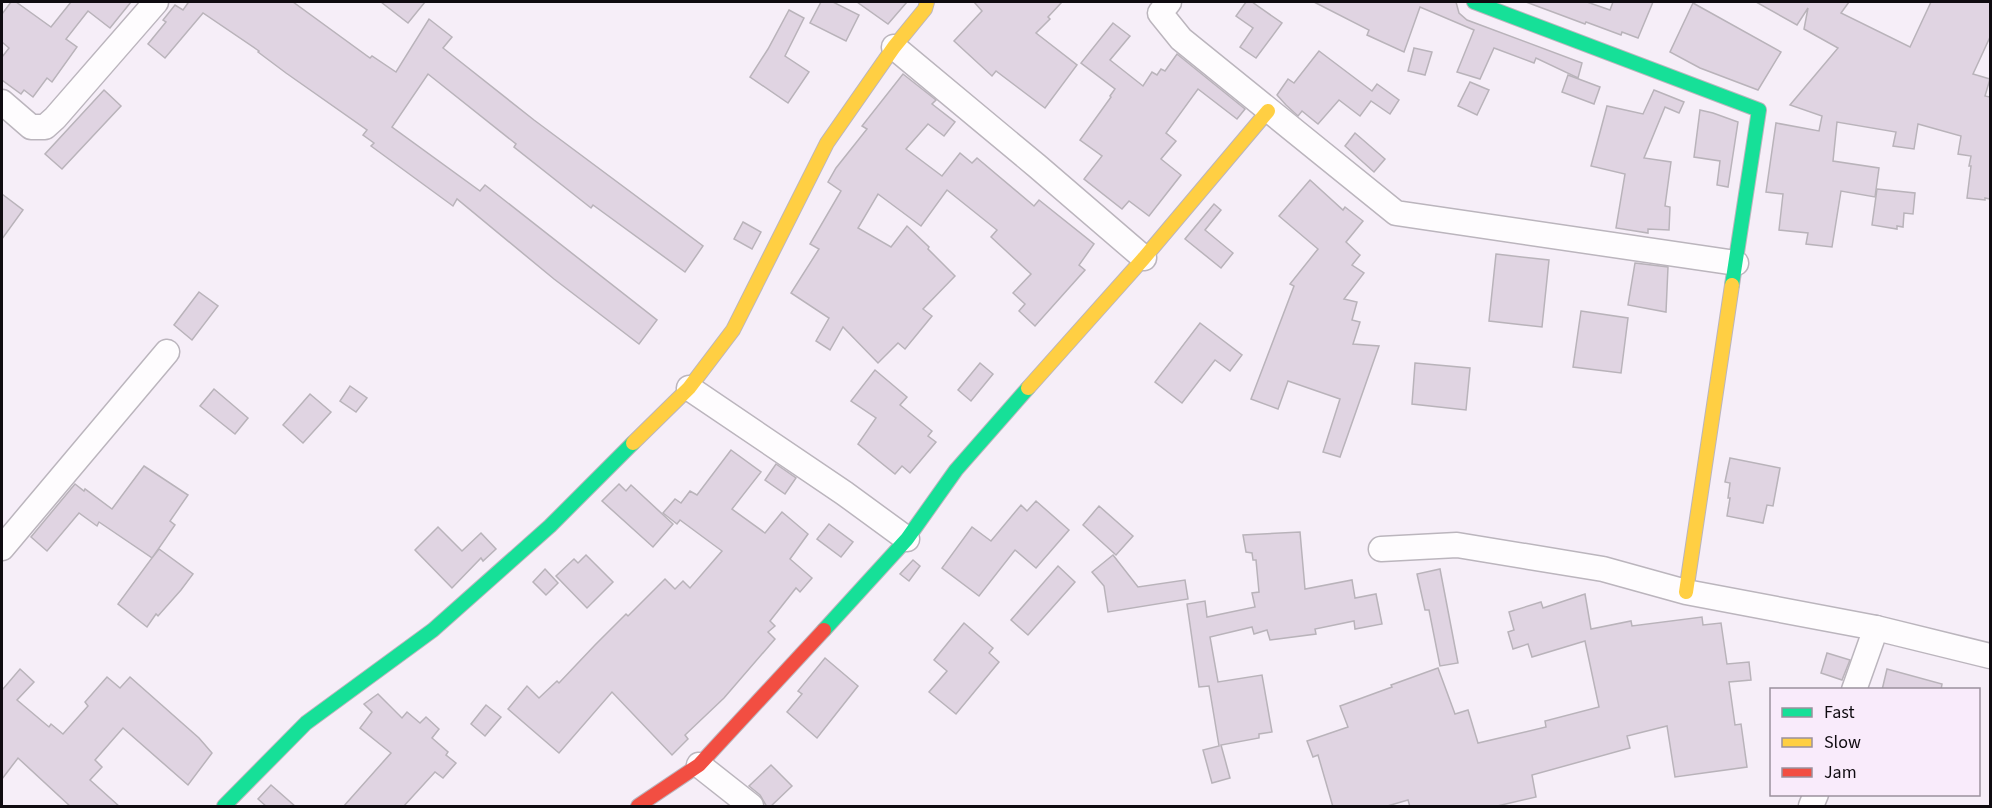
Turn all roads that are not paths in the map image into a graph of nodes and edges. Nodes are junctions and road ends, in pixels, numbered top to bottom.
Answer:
1 (156, 2) edge
2 (927, 2) edge
3 (1169, 2) edge
4 (1474, 2) edge
5 (894, 47) junction
6 (2, 102) edge
7 (1268, 111) junction
8 (1144, 258) junction
9 (1736, 263) junction
10 (167, 352) dead end
11 (688, 388) junction
12 (907, 539) junction
13 (2, 548) edge
14 (1381, 549) dead end
15 (1686, 592) junction
16 (1876, 628) junction
17 (1990, 656) edge
18 (1855, 688) edge
19 (699, 765) junction
20 (224, 807) edge
21 (638, 807) edge
22 (751, 807) edge

1 - 6 street
2 - 5 street
3 - 7 street
4 - 9 street
5 - 8 street
5 - 11 street
7 - 8 street
7 - 9 street
8 - 12 street
9 - 15 street
10 - 13 street
11 - 12 street
11 - 20 street
12 - 19 street
14 - 15 street
15 - 16 street
16 - 17 street
16 - 18 street
19 - 21 street
19 - 22 street

